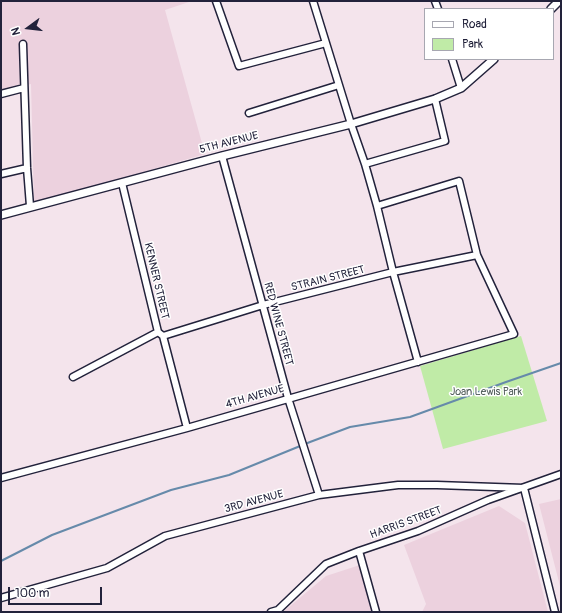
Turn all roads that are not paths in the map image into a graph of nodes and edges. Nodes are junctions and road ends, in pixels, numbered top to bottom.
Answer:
1 (216, 1) edge
2 (313, 1) edge
3 (326, 43) junction
4 (23, 44) dead end
5 (452, 60) edge
6 (493, 60) edge
7 (339, 84) junction
8 (24, 88) junction
9 (461, 88) junction
10 (1, 94) edge
11 (435, 99) junction
12 (249, 113) dead end
13 (351, 124) junction
14 (222, 156) junction
15 (365, 164) junction
16 (27, 168) junction
17 (1, 174) edge
18 (122, 183) junction
19 (30, 206) junction
20 (377, 206) junction
21 (1, 215) edge
22 (477, 255) junction
23 (393, 272) junction
24 (263, 305) junction
25 (160, 334) junction
26 (418, 362) junction
27 (73, 377) dead end
28 (288, 398) junction
29 (187, 428) junction
30 (561, 474) edge
31 (1, 478) edge
32 (524, 488) junction
33 (319, 495) junction
34 (359, 551) junction
35 (1, 598) edge
36 (279, 611) edge
37 (271, 612) edge
38 (376, 612) edge
39 (555, 612) edge

1 - 3 street
2 - 3 street
3 - 7 street
4 - 8 street
5 - 9 street
6 - 9 street, 5TH AVENUE
7 - 12 street
7 - 13 street
8 - 10 street
8 - 16 street
9 - 11 street, 5TH AVENUE
11 - 13 street, 5TH AVENUE
11 - 15 street
13 - 14 street, 5TH AVENUE
13 - 15 street
14 - 18 street, 5TH AVENUE
14 - 24 street, RED WINE STREET
15 - 20 street
16 - 17 street
16 - 19 street
18 - 19 street, 5TH AVENUE
18 - 25 street, KENNER STREET
19 - 21 street, 5TH AVENUE
20 - 22 street
20 - 23 street
22 - 23 street, STRAIN STREET
22 - 26 street, 4TH AVENUE
23 - 24 street, STRAIN STREET
23 - 26 street
24 - 25 street, STRAIN STREET
24 - 28 street, RED WINE STREET
25 - 27 street, STRAIN STREET
25 - 29 street, KENNER STREET
26 - 28 street, 4TH AVENUE
28 - 29 street, 4TH AVENUE
28 - 33 street, RED WINE STREET
29 - 31 street, 4TH AVENUE
30 - 32 street, HARRIS STREET
32 - 33 street, 3RD AVENUE
32 - 34 street, HARRIS STREET
32 - 39 street
33 - 35 street, 3RD AVENUE
34 - 36 street, HARRIS STREET
34 - 38 street
36 - 37 street, HARRIS STREET

